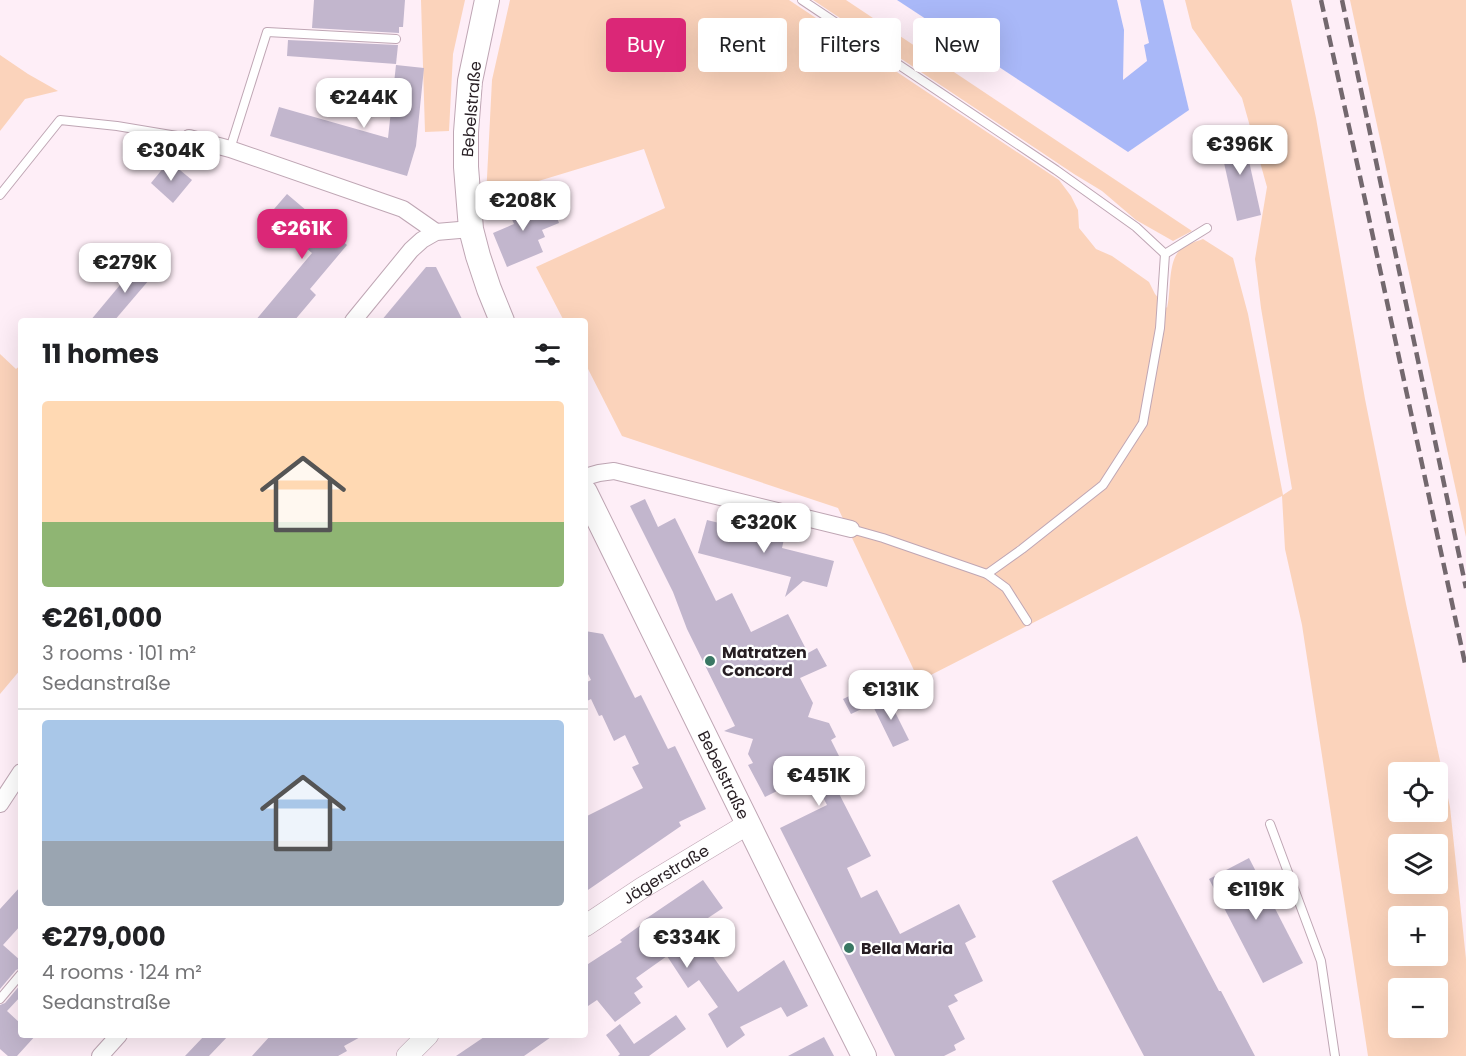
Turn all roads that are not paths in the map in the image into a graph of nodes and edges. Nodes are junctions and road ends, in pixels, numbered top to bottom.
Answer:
1 (487, 0) edge
2 (802, 0) edge
3 (396, 39) dead end
4 (189, 138) joint
5 (230, 149) junction
6 (0, 195) edge
7 (1207, 228) dead end
8 (471, 229) junction
9 (436, 232) junction
10 (1165, 254) junction
11 (355, 318) edge
12 (501, 318) edge
13 (588, 476) edge
14 (588, 498) edge
15 (851, 529) joint
16 (987, 574) junction
17 (1027, 621) dead end
18 (18, 777) edge
19 (0, 804) edge
20 (748, 824) junction
21 (1270, 824) dead end
22 (588, 924) edge
23 (18, 978) edge
24 (0, 999) edge
25 (116, 1038) edge
26 (425, 1038) edge
27 (100, 1056) edge
28 (407, 1056) edge
29 (864, 1056) edge
30 (1335, 1056) edge

1 - 8 main road, Bebelstraße
2 - 10 lane
3 - 5 lane
4 - 5 street
4 - 6 lane
5 - 9 street
7 - 10 lane
8 - 9 street
8 - 12 main road, Bebelstraße
9 - 11 street
10 - 16 lane
13 - 15 street
14 - 20 main road, Bebelstraße
15 - 16 lane
16 - 17 lane
18 - 19 street
20 - 22 street, Jägerstraße
20 - 29 main road, Bebelstraße
21 - 30 lane
23 - 24 lane
25 - 27 street
26 - 28 street

